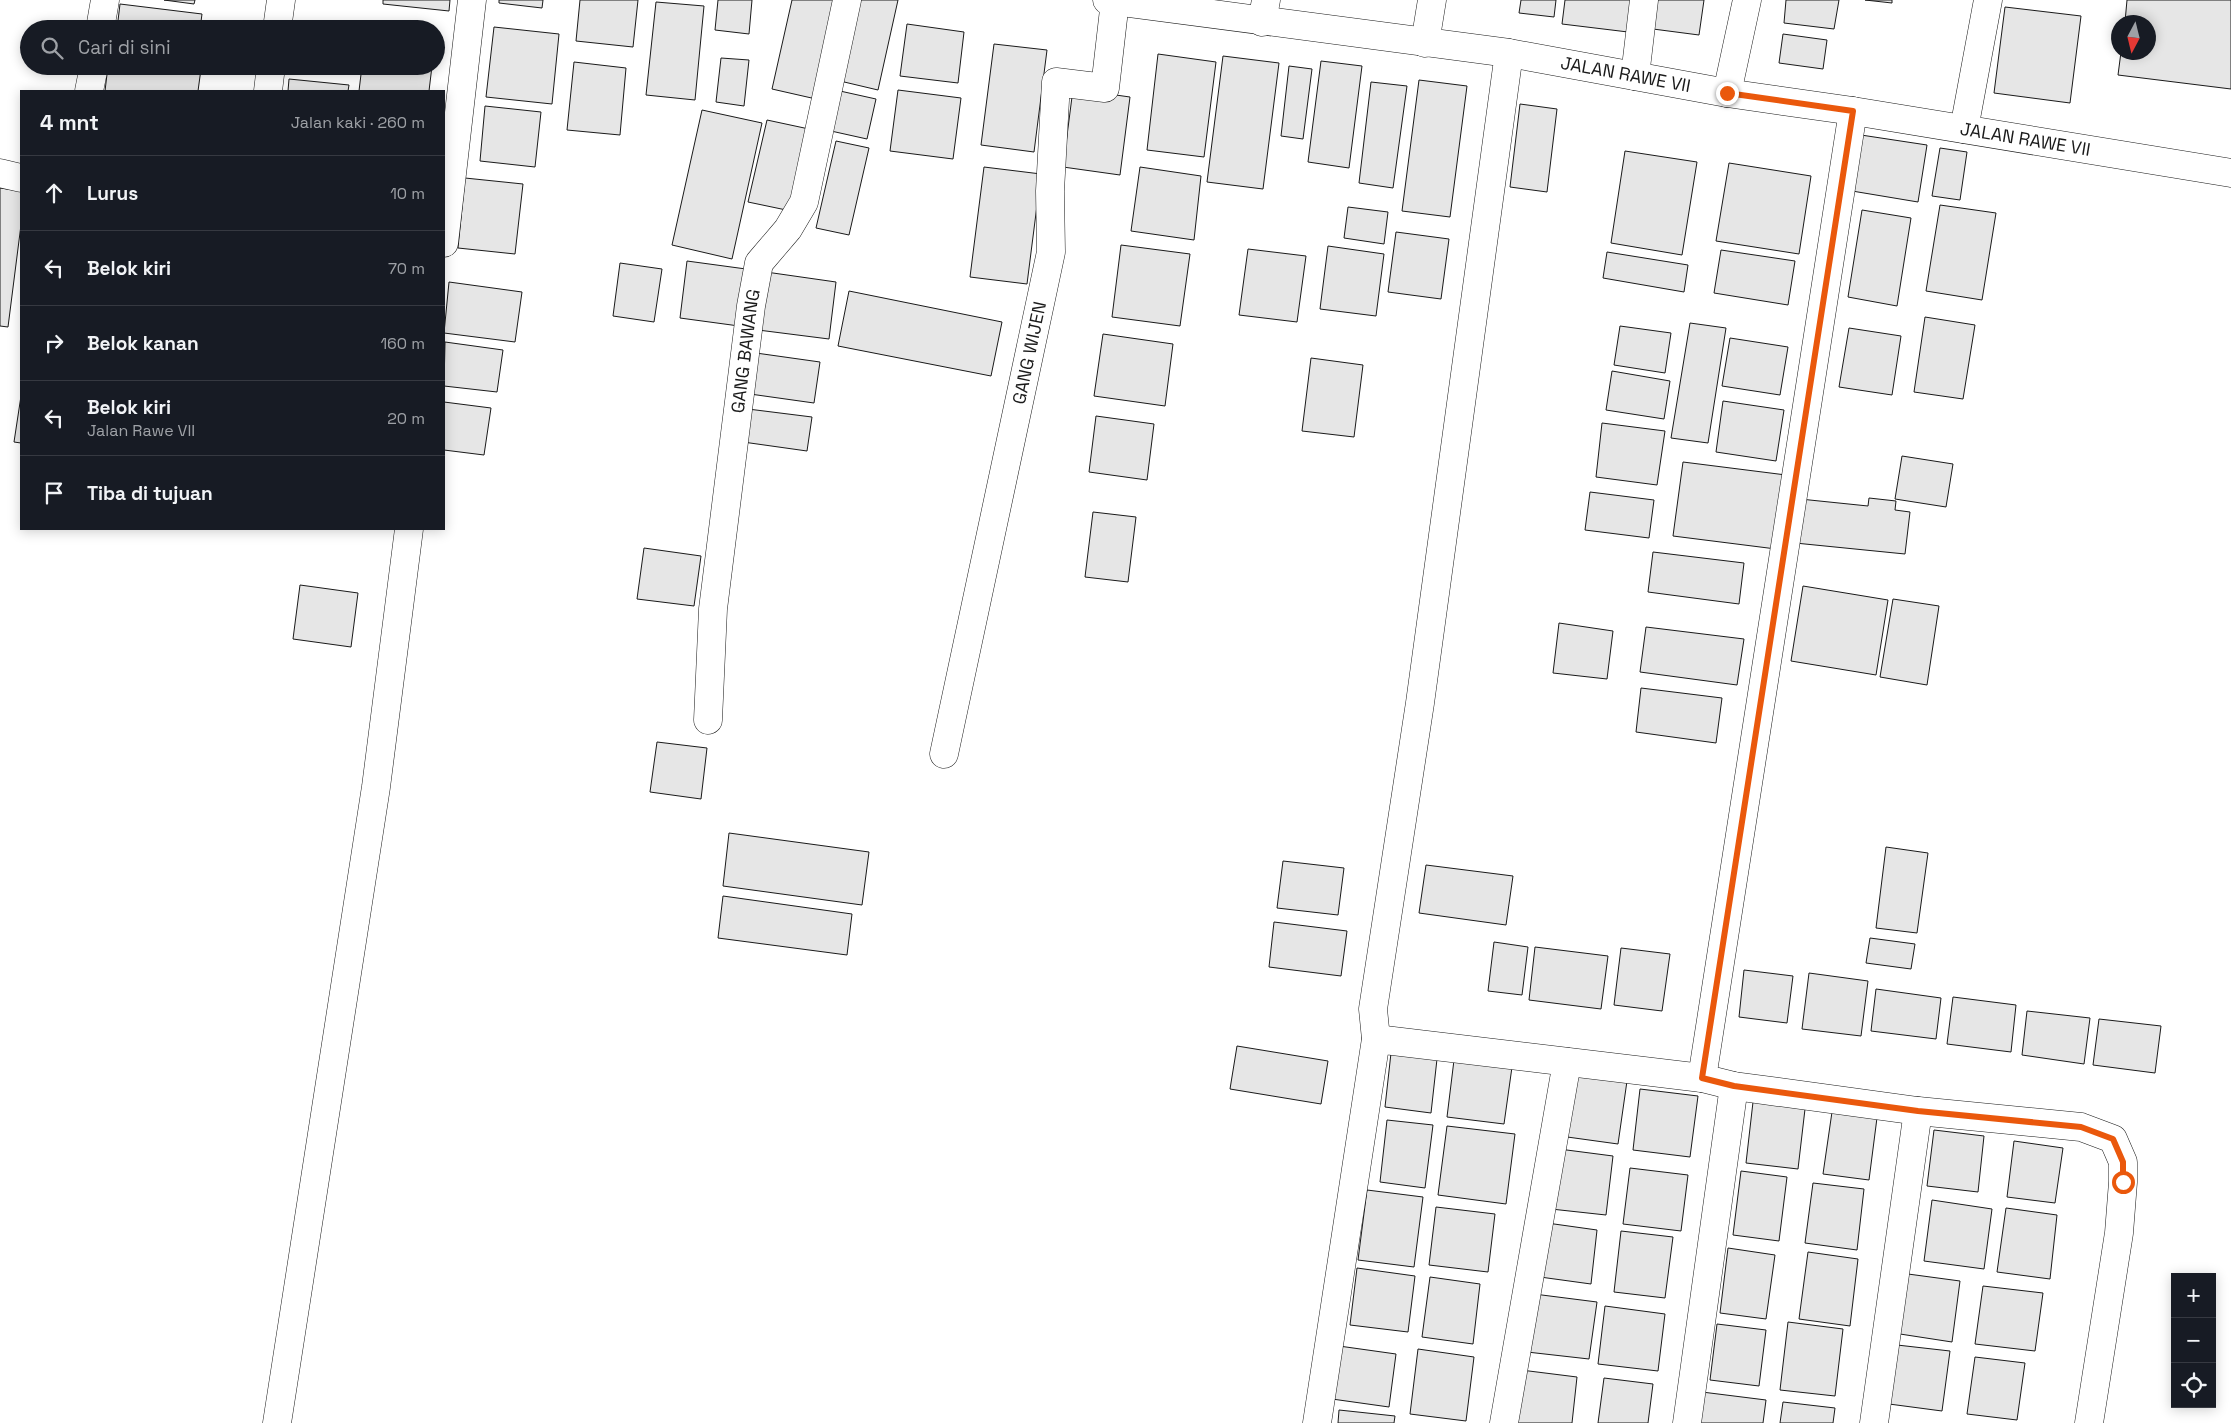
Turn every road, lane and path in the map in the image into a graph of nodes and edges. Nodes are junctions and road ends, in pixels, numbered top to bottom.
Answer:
1 (105, 0) edge
2 (281, 0) edge
3 (472, 0) edge
4 (847, 0) edge
5 (1432, 0) edge
6 (1644, 0) edge
7 (1747, 0) edge
8 (1988, 0) edge
9 (1116, 1) edge
10 (1264, 11) edge
11 (102, 20) edge
12 (278, 20) edge
13 (1425, 43) junction
14 (1509, 53) junction
15 (92, 75) edge
16 (270, 75) edge
17 (1634, 76) junction
18 (89, 90) edge
19 (268, 90) edge
20 (1727, 93) junction
21 (1853, 111) junction
22 (1964, 129) junction
23 (0, 173) edge
24 (2231, 173) edge
25 (20, 178) edge
26 (445, 234) edge
27 (409, 530) edge
28 (708, 720) dead end
29 (944, 754) dead end
30 (1376, 1039) junction
31 (1567, 1062) junction
32 (1702, 1078) junction
33 (1734, 1086) junction
34 (1918, 1111) junction
35 (277, 1423) edge
36 (1318, 1423) edge
37 (1504, 1423) edge
38 (1687, 1423) edge
39 (1874, 1423) edge
40 (2089, 1423) edge

1 - 11 street
2 - 12 street
3 - 26 street
4 - 28 street, GANG BAWANG
5 - 13 street
6 - 17 street
7 - 20 street
8 - 22 street
9 - 10 street, JALAN RAWE VII
9 - 29 street, GANG WIJEN
10 - 13 street, JALAN RAWE VII
13 - 14 street, JALAN RAWE VII
14 - 17 street, JALAN RAWE VII
14 - 30 street
15 - 18 street
16 - 19 street
17 - 20 street, JALAN RAWE VII
20 - 21 street, JALAN RAWE VII
21 - 22 street, JALAN RAWE VII
21 - 32 street
22 - 24 street, JALAN RAWE VII
23 - 25 street
27 - 35 street
30 - 31 street
30 - 36 street
31 - 32 street
31 - 37 street
32 - 33 street
33 - 34 street
33 - 38 street
34 - 39 street
34 - 40 street

